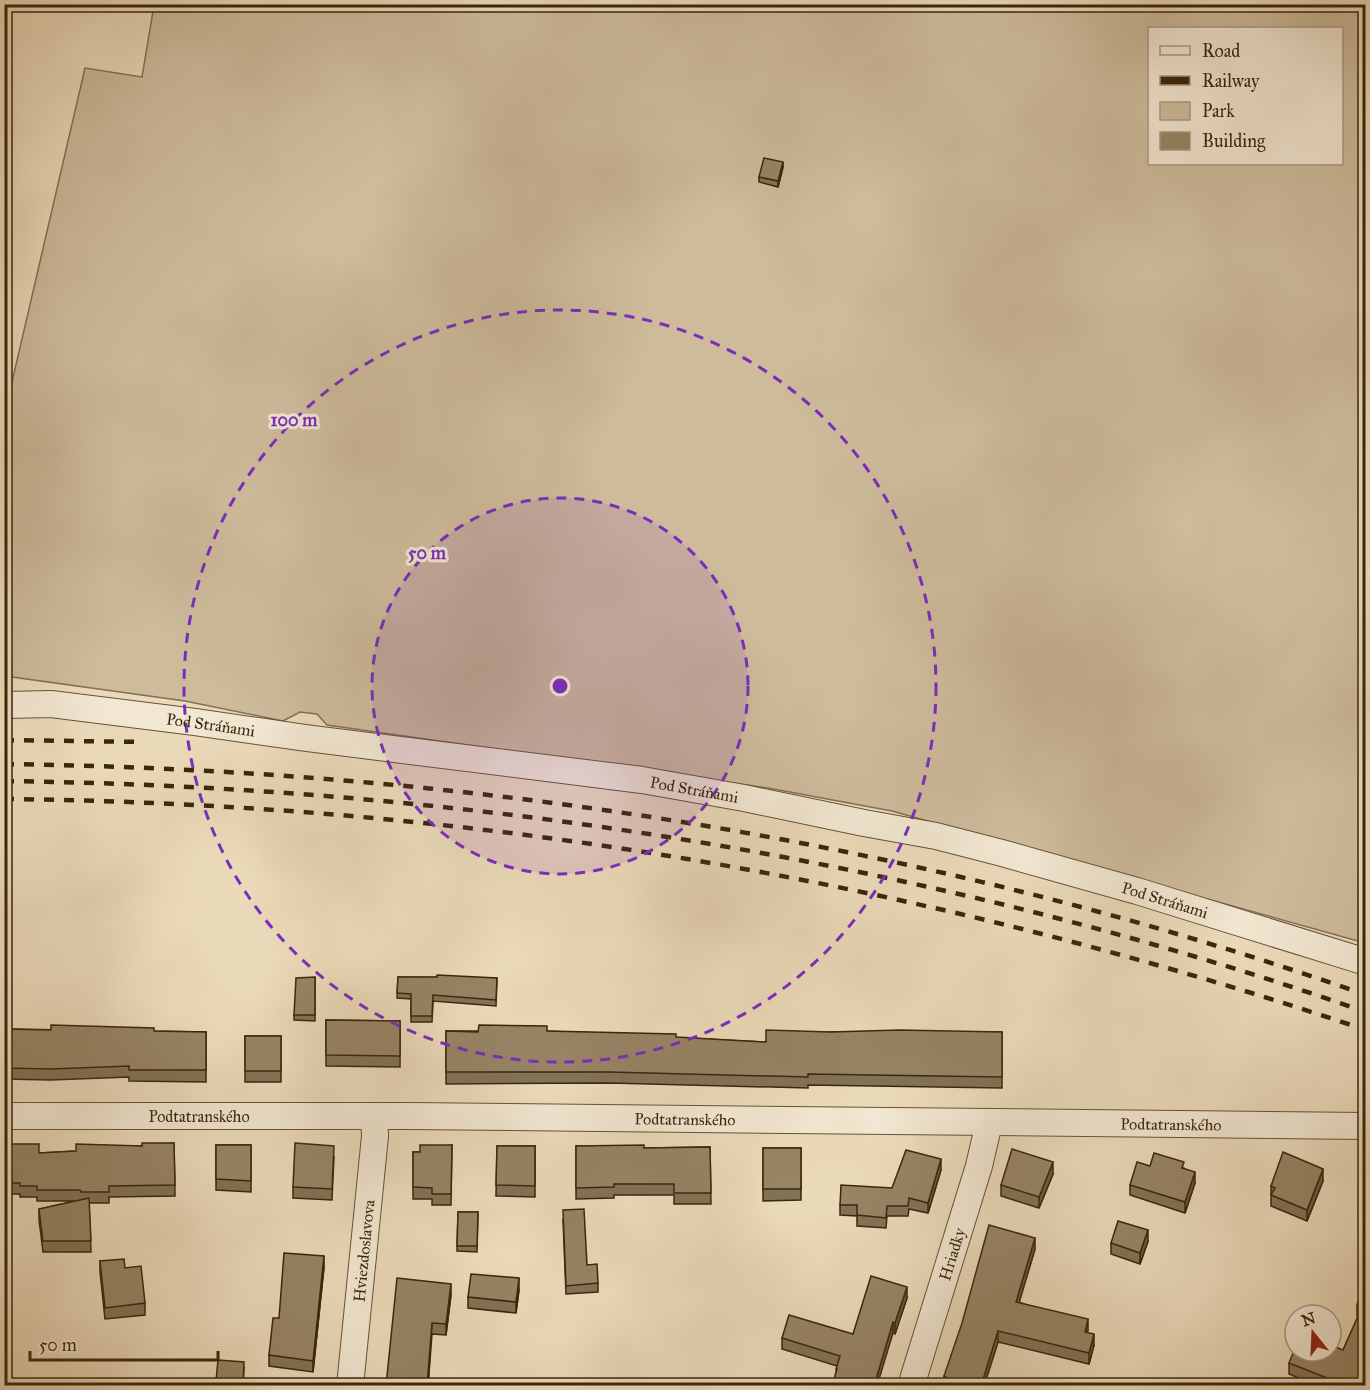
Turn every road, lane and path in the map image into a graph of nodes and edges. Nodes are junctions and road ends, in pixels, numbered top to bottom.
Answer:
1 (4, 705) edge
2 (1365, 962) edge
3 (4, 1116) edge
4 (374, 1116) junction
5 (989, 1123) junction
6 (1365, 1126) edge
7 (350, 1386) edge
8 (911, 1386) edge

1 - 2 street, Pod Stráňami
3 - 4 street, Podtatranského
4 - 5 street, Podtatranského
4 - 7 street, Hviezdoslavova
5 - 6 street, Podtatranského
5 - 8 street, Hriadky

